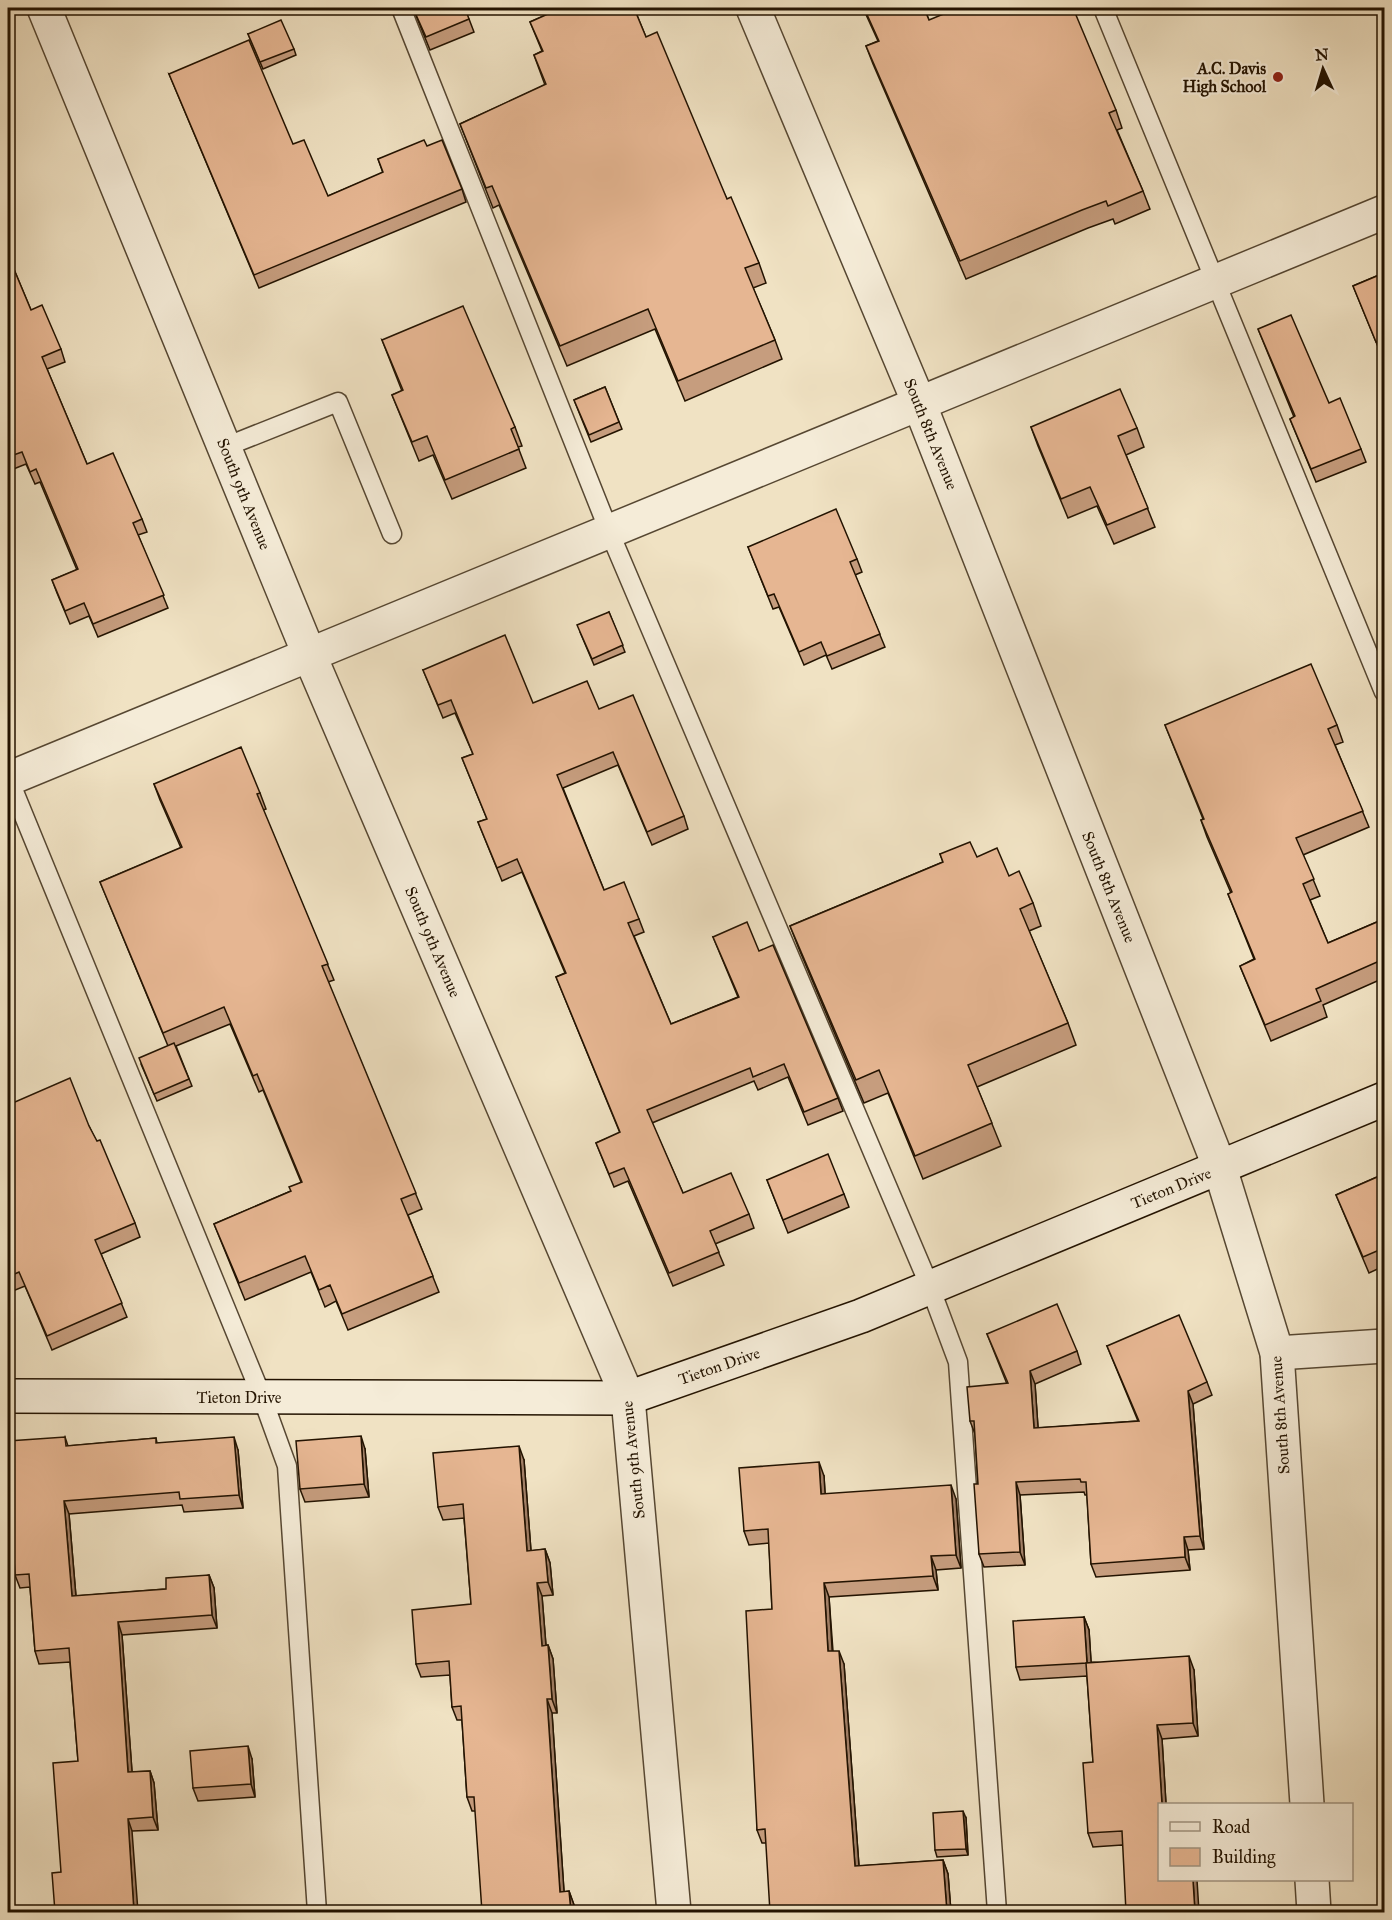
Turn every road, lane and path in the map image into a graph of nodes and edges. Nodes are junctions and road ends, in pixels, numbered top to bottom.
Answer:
1 (44, 8) edge
2 (401, 8) edge
3 (753, 8) edge
4 (1103, 8) edge
5 (1384, 212) edge
6 (1216, 281) junction
7 (919, 403) junction
8 (225, 447) junction
9 (609, 531) junction
10 (392, 534) dead end
11 (309, 654) junction
12 (1384, 692) edge
13 (8, 779) edge
14 (1384, 1099) edge
15 (1220, 1168) junction
16 (930, 1287) junction
17 (1384, 1346) edge
18 (1277, 1353) junction
19 (8, 1396) edge
20 (262, 1397) junction
21 (628, 1398) junction
22 (1307, 1803) edge
23 (1312, 1881) edge
24 (317, 1912) edge
25 (674, 1912) edge
26 (997, 1912) edge
27 (1314, 1912) edge

1 - 8 street, South 9th Avenue
2 - 9 lane
3 - 7 street, South 8th Avenue
4 - 6 lane
5 - 6 street
6 - 7 street
6 - 12 lane
7 - 9 street
7 - 15 street, South 8th Avenue
8 - 10 lane
8 - 11 street, South 9th Avenue
9 - 11 street
9 - 16 lane
11 - 13 street
11 - 21 street, South 9th Avenue
13 - 20 lane
14 - 15 street, Tieton Drive
15 - 16 street, Tieton Drive
15 - 18 street, South 8th Avenue
16 - 21 street, Tieton Drive
16 - 26 lane
17 - 18 street
18 - 22 street, South 8th Avenue
19 - 20 street, Tieton Drive
20 - 21 street, Tieton Drive
20 - 24 lane
21 - 25 street, South 9th Avenue
23 - 27 street

